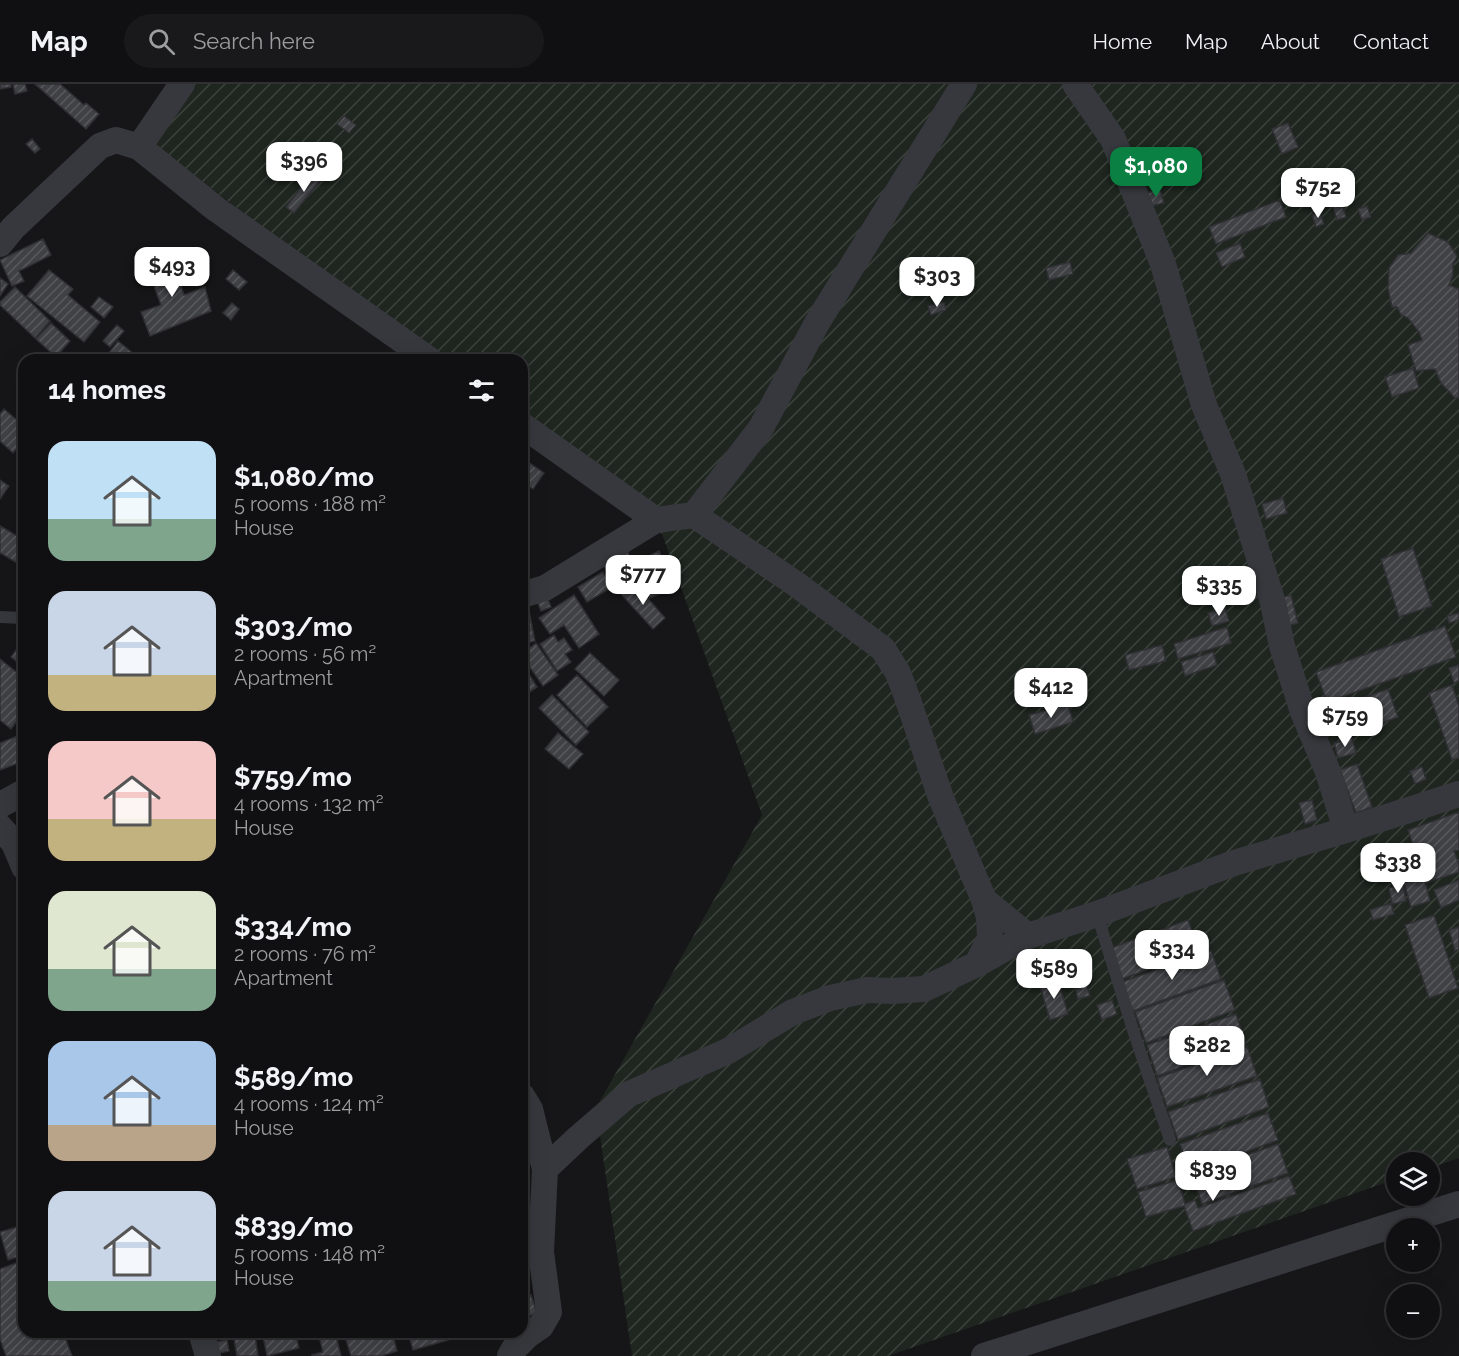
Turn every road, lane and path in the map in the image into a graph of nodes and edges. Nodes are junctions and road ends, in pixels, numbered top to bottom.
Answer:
1 (182, 84) edge
2 (964, 84) edge
3 (1075, 84) edge
4 (139, 147) junction
5 (0, 244) edge
6 (421, 354) edge
7 (528, 429) edge
8 (694, 515) junction
9 (656, 520) junction
10 (528, 593) edge
11 (0, 617) edge
12 (18, 618) edge
13 (1459, 794) edge
14 (18, 795) edge
15 (0, 805) edge
16 (0, 827) edge
17 (1346, 830) junction
18 (18, 853) edge
19 (984, 900) junction
20 (1097, 914) junction
21 (1028, 936) junction
22 (977, 964) junction
23 (528, 1106) edge
24 (1170, 1140) dead end
25 (545, 1169) junction
26 (1459, 1204) edge
27 (528, 1336) edge
28 (203, 1338) edge
29 (526, 1338) edge
30 (1031, 1349) edge
31 (208, 1356) edge
32 (510, 1356) edge
33 (984, 1356) edge

1 - 4 street
2 - 8 street
3 - 17 street
4 - 5 street
4 - 6 street
7 - 9 street
8 - 9 street
8 - 19 street
9 - 10 street
11 - 12 lane
13 - 17 street
14 - 15 street
16 - 18 street
17 - 20 street
19 - 21 street
19 - 22 street
20 - 21 street
20 - 24 lane
21 - 22 street
22 - 25 street
23 - 25 street
25 - 27 street
26 - 30 street
28 - 31 street
29 - 32 street
30 - 33 street

